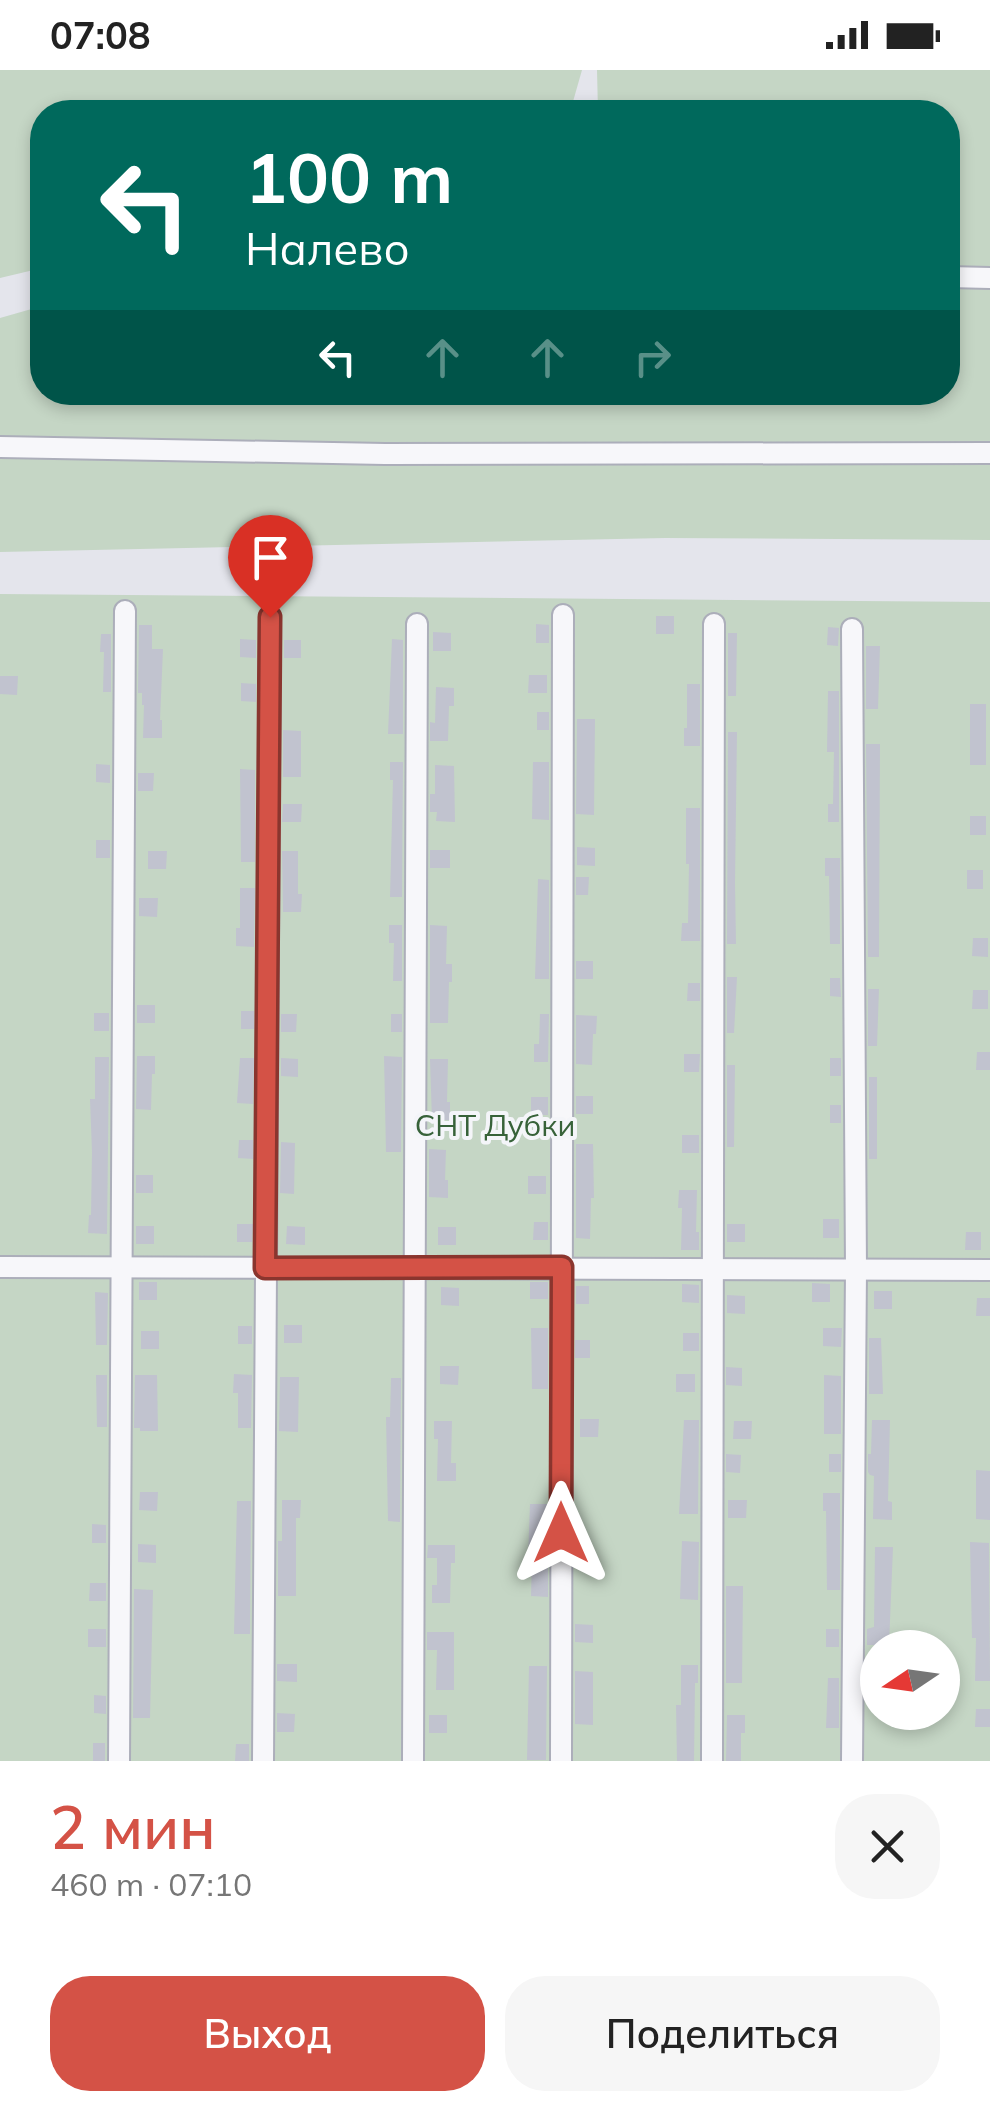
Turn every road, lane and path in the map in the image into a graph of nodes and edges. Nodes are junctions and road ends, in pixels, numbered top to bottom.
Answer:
1 (960, 278) edge
2 (990, 278) edge
3 (0, 448) edge
4 (990, 453) edge
5 (125, 611) dead end
6 (563, 614) dead end
7 (270, 617) dead end
8 (416, 624) dead end
9 (714, 624) dead end
10 (852, 628) dead end
11 (0, 1267) edge
12 (562, 1267) junction
13 (121, 1268) junction
14 (265, 1268) junction
15 (414, 1268) junction
16 (713, 1268) junction
17 (856, 1270) junction
18 (990, 1270) edge
19 (119, 1761) edge
20 (263, 1761) edge
21 (413, 1761) edge
22 (561, 1761) edge
23 (712, 1761) edge
24 (852, 1761) edge

1 - 2 street
3 - 4 street
5 - 13 street
6 - 12 street
7 - 14 street
8 - 15 street
9 - 16 street
10 - 17 street
11 - 13 street
12 - 15 street
12 - 16 street
12 - 22 street
13 - 14 street
13 - 19 street
14 - 15 street
14 - 20 street
15 - 21 street
16 - 17 street
16 - 23 street
17 - 18 street
17 - 24 street

